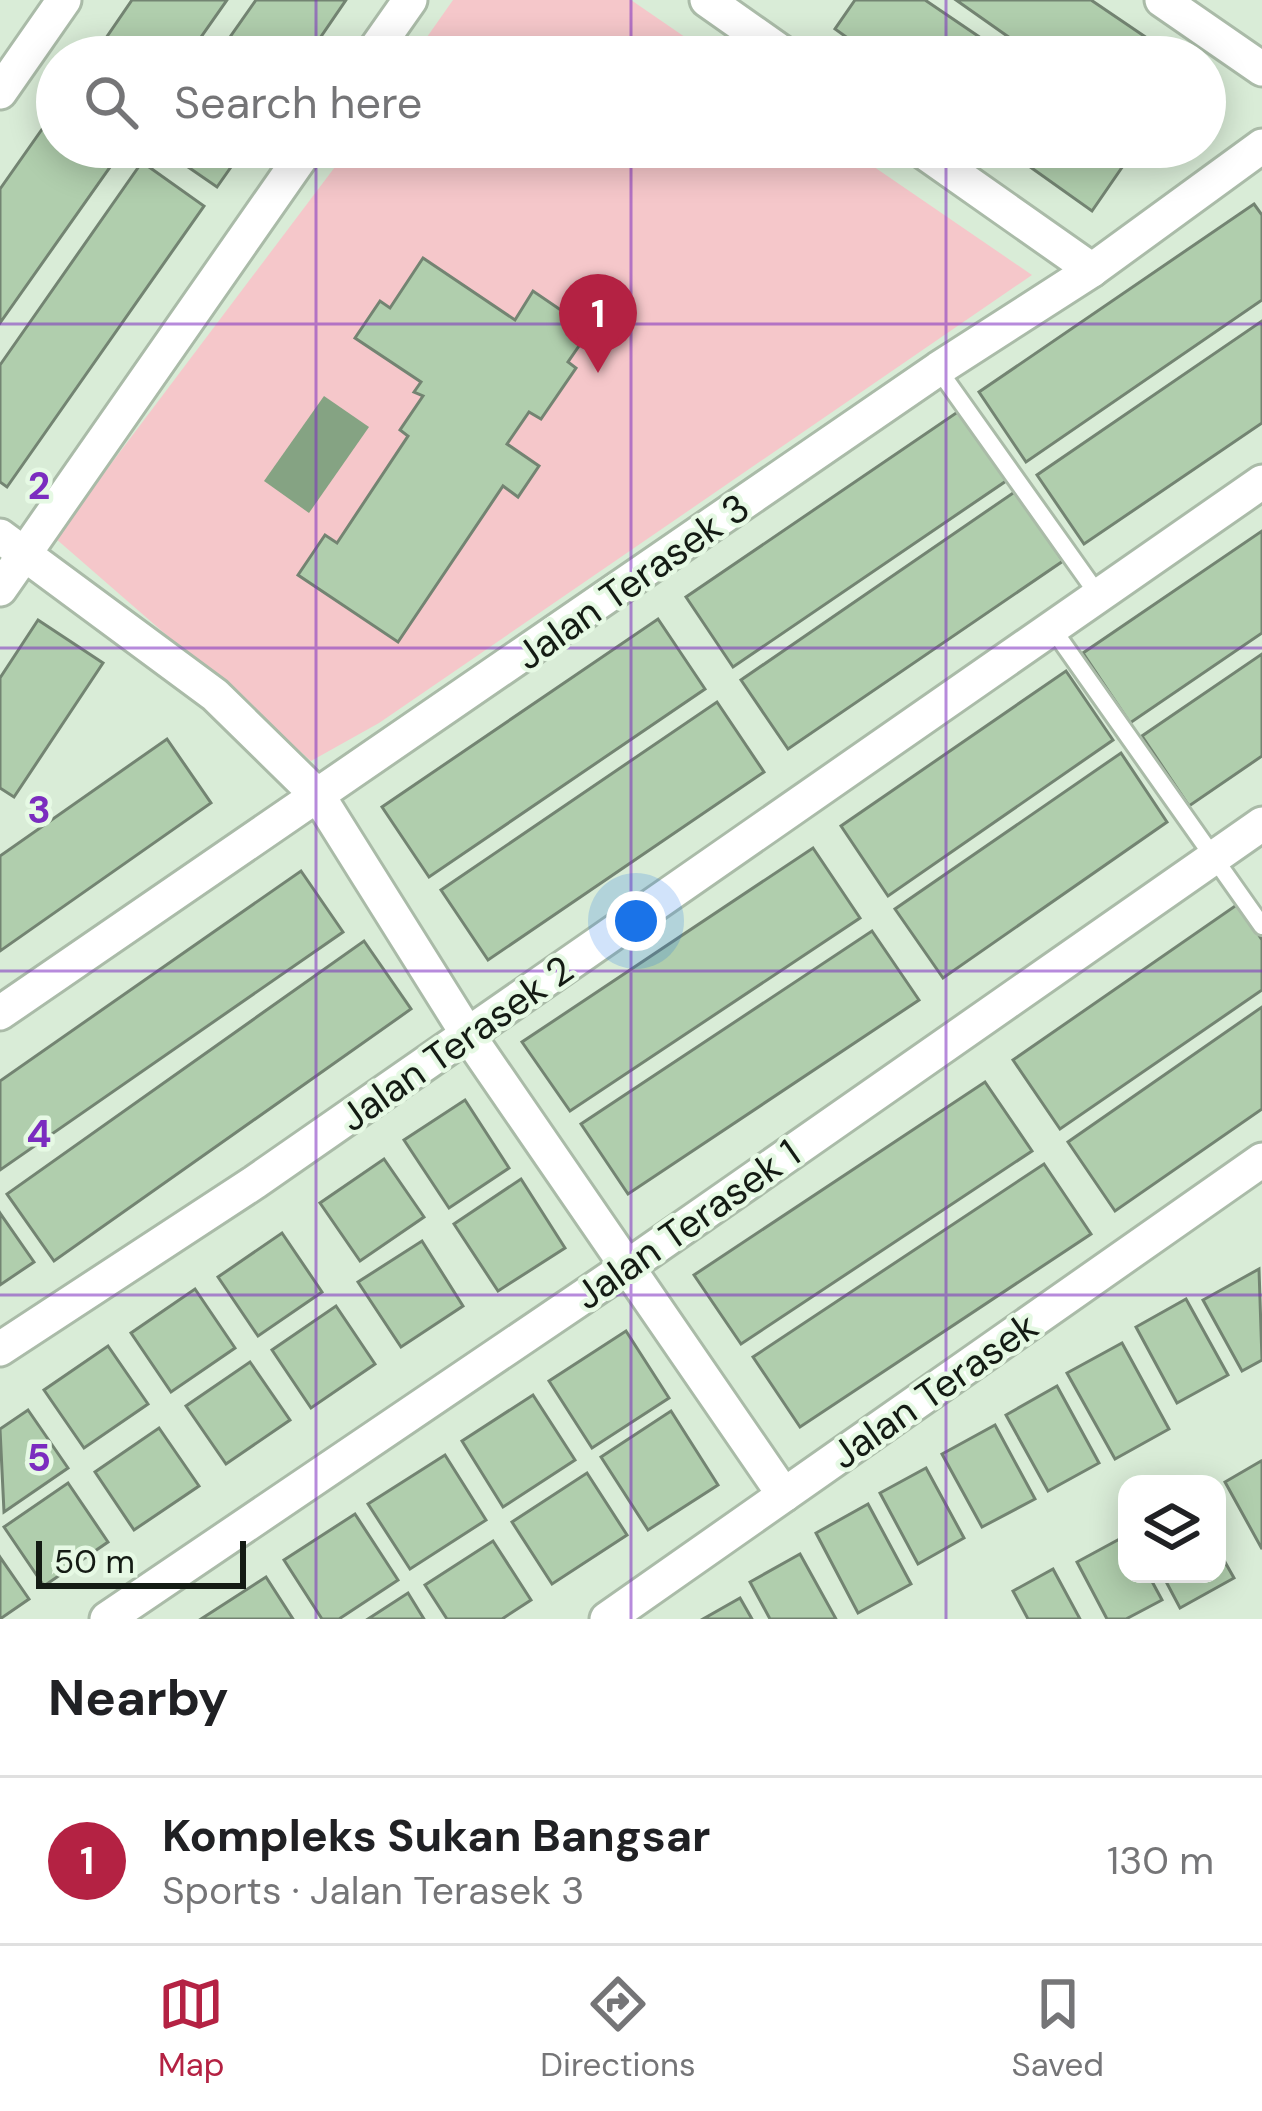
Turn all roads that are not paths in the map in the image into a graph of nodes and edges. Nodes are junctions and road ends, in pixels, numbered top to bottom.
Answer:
1 (64, 0) edge
2 (410, 0) edge
3 (706, 0) edge
4 (1162, 0) edge
5 (39, 36) edge
6 (385, 36) edge
7 (758, 36) edge
8 (1214, 36) edge
9 (36, 40) edge
10 (1226, 44) edge
11 (1262, 69) edge
12 (0, 92) edge
13 (1262, 146) edge
14 (292, 168) edge
15 (947, 168) edge
16 (1092, 269) junction
17 (938, 369) junction
18 (1262, 482) edge
19 (13, 545) edge
20 (0, 589) edge
21 (1099, 596) junction
22 (1052, 628) junction
23 (319, 797) junction
24 (1262, 824) edge
25 (1214, 857) junction
26 (1262, 926) edge
27 (0, 1013) edge
28 (468, 1035) junction
29 (1262, 1160) edge
30 (627, 1267) junction
31 (0, 1349) edge
32 (784, 1495) junction
33 (107, 1619) edge
34 (607, 1619) edge

1 - 5 street
2 - 6 street
3 - 7 street
4 - 8 street
9 - 12 street
10 - 11 street
13 - 16 street, Jalan Terasek 3
14 - 19 street
15 - 16 street
16 - 17 street, Jalan Terasek 3
17 - 21 lane
17 - 23 street, Jalan Terasek 3
18 - 21 street, Jalan Terasek 2
19 - 20 street
19 - 23 street
21 - 22 street, Jalan Terasek 2
22 - 25 lane
22 - 28 street, Jalan Terasek 2
23 - 27 street, Jalan Terasek 3
23 - 28 street
24 - 25 street, Jalan Terasek 1
25 - 26 lane
25 - 30 street, Jalan Terasek 1
28 - 30 street
28 - 31 street, Jalan Terasek 2
29 - 32 street, Jalan Terasek
30 - 32 street
30 - 33 street, Jalan Terasek 1
32 - 34 street, Jalan Terasek

